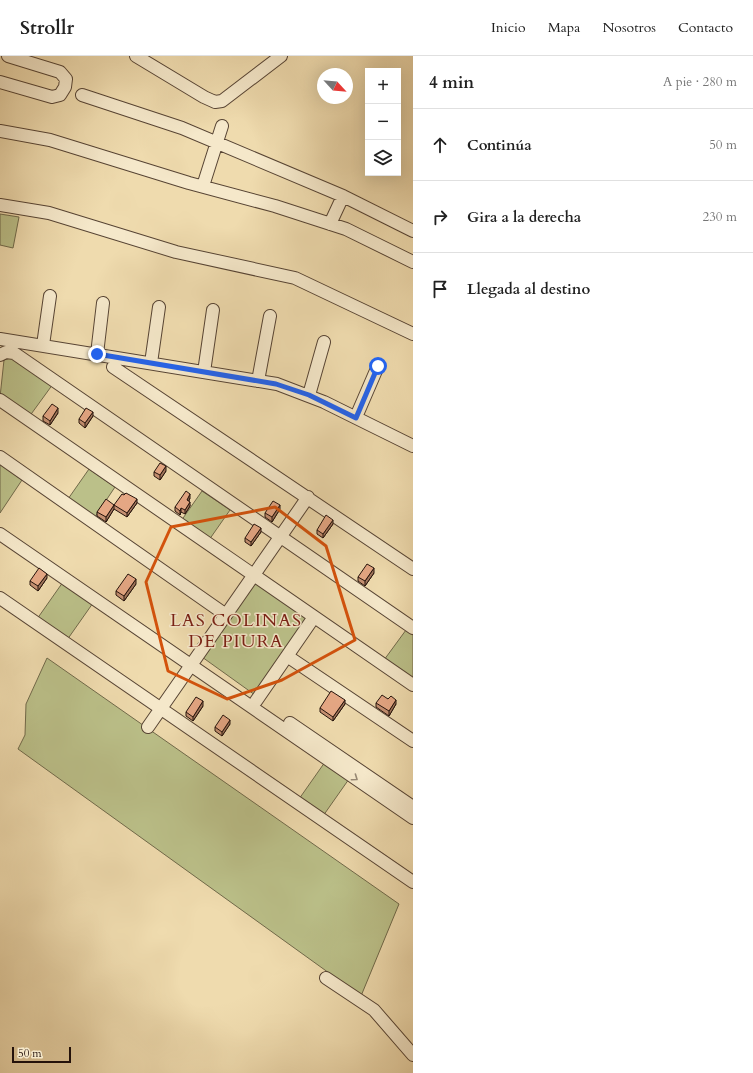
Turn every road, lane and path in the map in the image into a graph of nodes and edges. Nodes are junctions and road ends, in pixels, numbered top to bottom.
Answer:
1 (8, 56) edge
2 (136, 56) edge
3 (281, 56) edge
4 (0, 82) edge
5 (82, 95) dead end
6 (222, 126) dead end
7 (0, 131) edge
8 (217, 143) junction
9 (202, 186) junction
10 (343, 196) junction
11 (0, 205) edge
12 (330, 224) junction
13 (413, 231) edge
14 (413, 262) edge
15 (50, 296) dead end
16 (103, 303) dead end
17 (159, 307) dead end
18 (214, 310) dead end
19 (270, 316) dead end
20 (413, 334) edge
21 (0, 339) edge
22 (324, 342) dead end
23 (43, 345) junction
24 (97, 354) junction
25 (0, 355) edge
26 (150, 363) junction
27 (378, 366) dead end
28 (113, 367) dead end
29 (204, 372) junction
30 (258, 381) junction
31 (309, 395) junction
32 (0, 400) edge
33 (356, 418) junction
34 (412, 444) edge
35 (0, 457) edge
36 (308, 497) junction
37 (0, 526) edge
38 (0, 534) edge
39 (281, 536) junction
40 (413, 569) edge
41 (254, 575) junction
42 (0, 598) edge
43 (226, 615) junction
44 (314, 617) junction
45 (413, 628) edge
46 (287, 656) junction
47 (193, 662) junction
48 (413, 685) edge
49 (256, 701) junction
50 (160, 709) junction
51 (148, 727) dead end
52 (413, 741) edge
53 (413, 807) edge
54 (413, 818) edge
55 (413, 882) edge
56 (326, 978) dead end
57 (413, 1055) edge

1 - 4 street
2 - 3 street
5 - 8 street
6 - 8 street
7 - 9 street
8 - 9 street
8 - 10 street
9 - 12 street
10 - 12 street
10 - 13 street
11 - 20 street
12 - 14 street
15 - 23 street
16 - 24 street
17 - 26 street
18 - 29 street
19 - 30 street
21 - 23 street
22 - 31 street
23 - 24 street
24 - 26 street
25 - 39 street
26 - 29 street
27 - 33 street
28 - 36 street
29 - 30 street
30 - 31 street
31 - 33 street
32 - 41 street
33 - 34 street
35 - 43 street
36 - 39 street
36 - 40 street
37 - 47 street
38 - 47 street
39 - 41 street
39 - 45 street
41 - 43 street
41 - 44 street
42 - 50 street
43 - 47 street
44 - 46 street
44 - 48 street
46 - 49 street
46 - 52 street
47 - 49 street
47 - 50 street
47 -> 54 street
49 - 53 street
50 - 51 street
50 - 55 street
56 - 57 street

